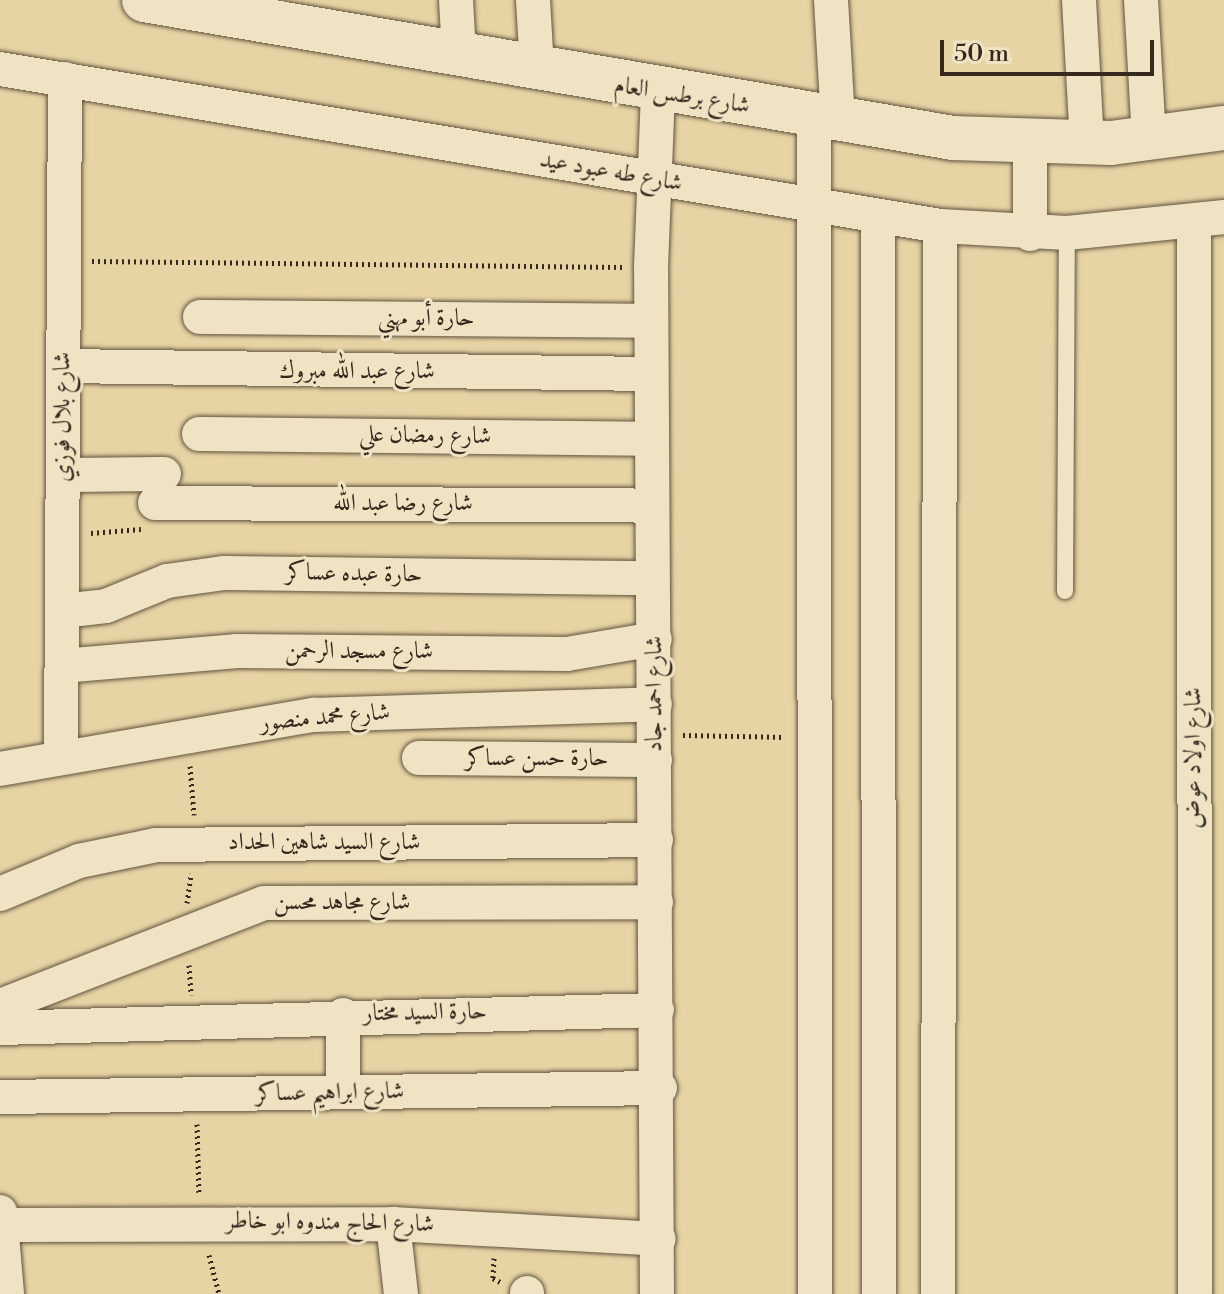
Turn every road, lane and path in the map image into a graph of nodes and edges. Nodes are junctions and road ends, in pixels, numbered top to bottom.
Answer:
1 (456, 0) edge
2 (533, 0) edge
3 (831, 0) edge
4 (1079, 0) edge
5 (1141, 0) edge
6 (168, 2) edge
7 (285, 12) edge
8 (459, 54) junction
9 (0, 69) edge
10 (537, 70) junction
11 (65, 79) junction
12 (658, 94) junction
13 (826, 119) junction
14 (1224, 128) edge
15 (1149, 139) junction
16 (1087, 144) junction
17 (1030, 146) junction
18 (651, 179) junction
19 (815, 206) junction
20 (878, 217) junction
21 (1209, 219) edge
22 (940, 226) junction
23 (1067, 233) junction
24 (1030, 234) junction
25 (64, 260) junction
26 (651, 267) junction
27 (200, 317) dead end
28 (651, 321) junction
29 (63, 366) junction
30 (651, 374) junction
31 (199, 434) dead end
32 (651, 439) junction
33 (63, 475) junction
34 (160, 488) junction
35 (651, 506) junction
36 (62, 536) junction
37 (652, 578) junction
38 (1065, 591) dead end
39 (62, 611) junction
40 (655, 639) junction
41 (62, 666) junction
42 (655, 733) junction
43 (810, 737) junction
44 (61, 755) junction
45 (419, 758) dead end
46 (0, 769) edge
47 (656, 840) junction
48 (0, 894) edge
49 (656, 902) junction
50 (0, 1006) edge
51 (657, 1010) junction
52 (343, 1015) junction
53 (0, 1028) edge
54 (660, 1088) junction
55 (343, 1092) junction
56 (0, 1097) edge
57 (0, 1212) edge
58 (393, 1224) junction
59 (1, 1225) edge
60 (659, 1239) junction
61 (7, 1294) edge
62 (401, 1294) edge
63 (657, 1294) edge
64 (815, 1294) edge
65 (879, 1294) edge
66 (938, 1294) edge
67 (1195, 1294) edge

1 - 8 street
2 - 10 street
3 - 13 street
4 - 16 street
5 - 15 street
6 - 7 street, شارع برطس العام
7 - 8 street, شارع برطس العام
8 - 10 street, شارع برطس العام
9 - 11 street, شارع طه عبود عيد
10 - 12 street, شارع برطس العام
11 - 18 street, شارع طه عبود عيد
11 - 25 street, شارع بلال فوزي
12 - 13 street, شارع برطس العام
12 - 18 street, شارع احمد جاد
13 - 17 street, شارع برطس العام
13 - 19 street
14 - 15 street, شارع برطس العام
15 - 16 street, شارع برطس العام
16 - 17 street, شارع برطس العام
17 - 24 street
18 - 19 street, شارع طه عبود عيد
18 - 26 street, شارع احمد جاد
19 - 20 street, شارع طه عبود عيد
19 - 43 street
20 - 22 street, شارع طه عبود عيد
20 - 65 street
21 - 23 street, شارع طه عبود عيد
21 - 67 street, شارع اولاد عوض
22 - 24 street, شارع طه عبود عيد
22 - 66 street
23 - 24 street, شارع طه عبود عيد
23 - 38 lane
25 - 26 path
25 - 29 street, شارع بلال فوزي
26 - 28 street, شارع احمد جاد
27 - 28 street, حارة أبو مهني
28 - 30 street, شارع احمد جاد
29 - 30 street, شارع عبد الله مبروك
29 - 33 street, شارع بلال فوزي
30 - 32 street, شارع احمد جاد
31 - 32 street, شارع رمضان علي
32 - 35 street, شارع احمد جاد
33 - 34 street, شارع رضا عبد الله
33 - 36 street, شارع بلال فوزي
34 - 35 street, شارع رضا عبد الله
34 - 36 path
35 - 37 street, شارع احمد جاد
36 - 39 street, شارع بلال فوزي
37 - 39 street, حارة عبده عساكر
37 - 40 street, شارع احمد جاد
39 - 41 street, شارع بلال فوزي
40 - 41 street, شارع مسجد الرحمن
40 - 42 street, شارع احمد جاد
41 - 44 street, شارع بلال فوزي
42 - 43 path
42 - 44 street, شارع محمد منصور
42 - 45 street, حارة حسن عساكر
42 - 47 street, شارع احمد جاد
43 - 64 street
44 - 46 street, شارع محمد منصور
47 - 48 street, شارع السيد شاهين الحداد
47 - 49 street, شارع احمد جاد
49 - 50 street, شارع مجاهد محسن
49 - 51 street, شارع احمد جاد
51 - 52 street, حارة السيد مختار
51 - 54 street, شارع احمد جاد
52 - 53 street, حارة السيد مختار
52 - 55 street
54 - 55 street, شارع ابراهيم عساكر
54 - 60 street, شارع احمد جاد
55 - 56 street, شارع ابراهيم عساكر
57 - 59 street
58 - 59 street, شارع الحاج مندوه ابو خاطر
58 - 60 street, شارع الحاج مندوه ابو خاطر
58 - 62 street
59 - 61 street
60 - 63 street, شارع احمد جاد

